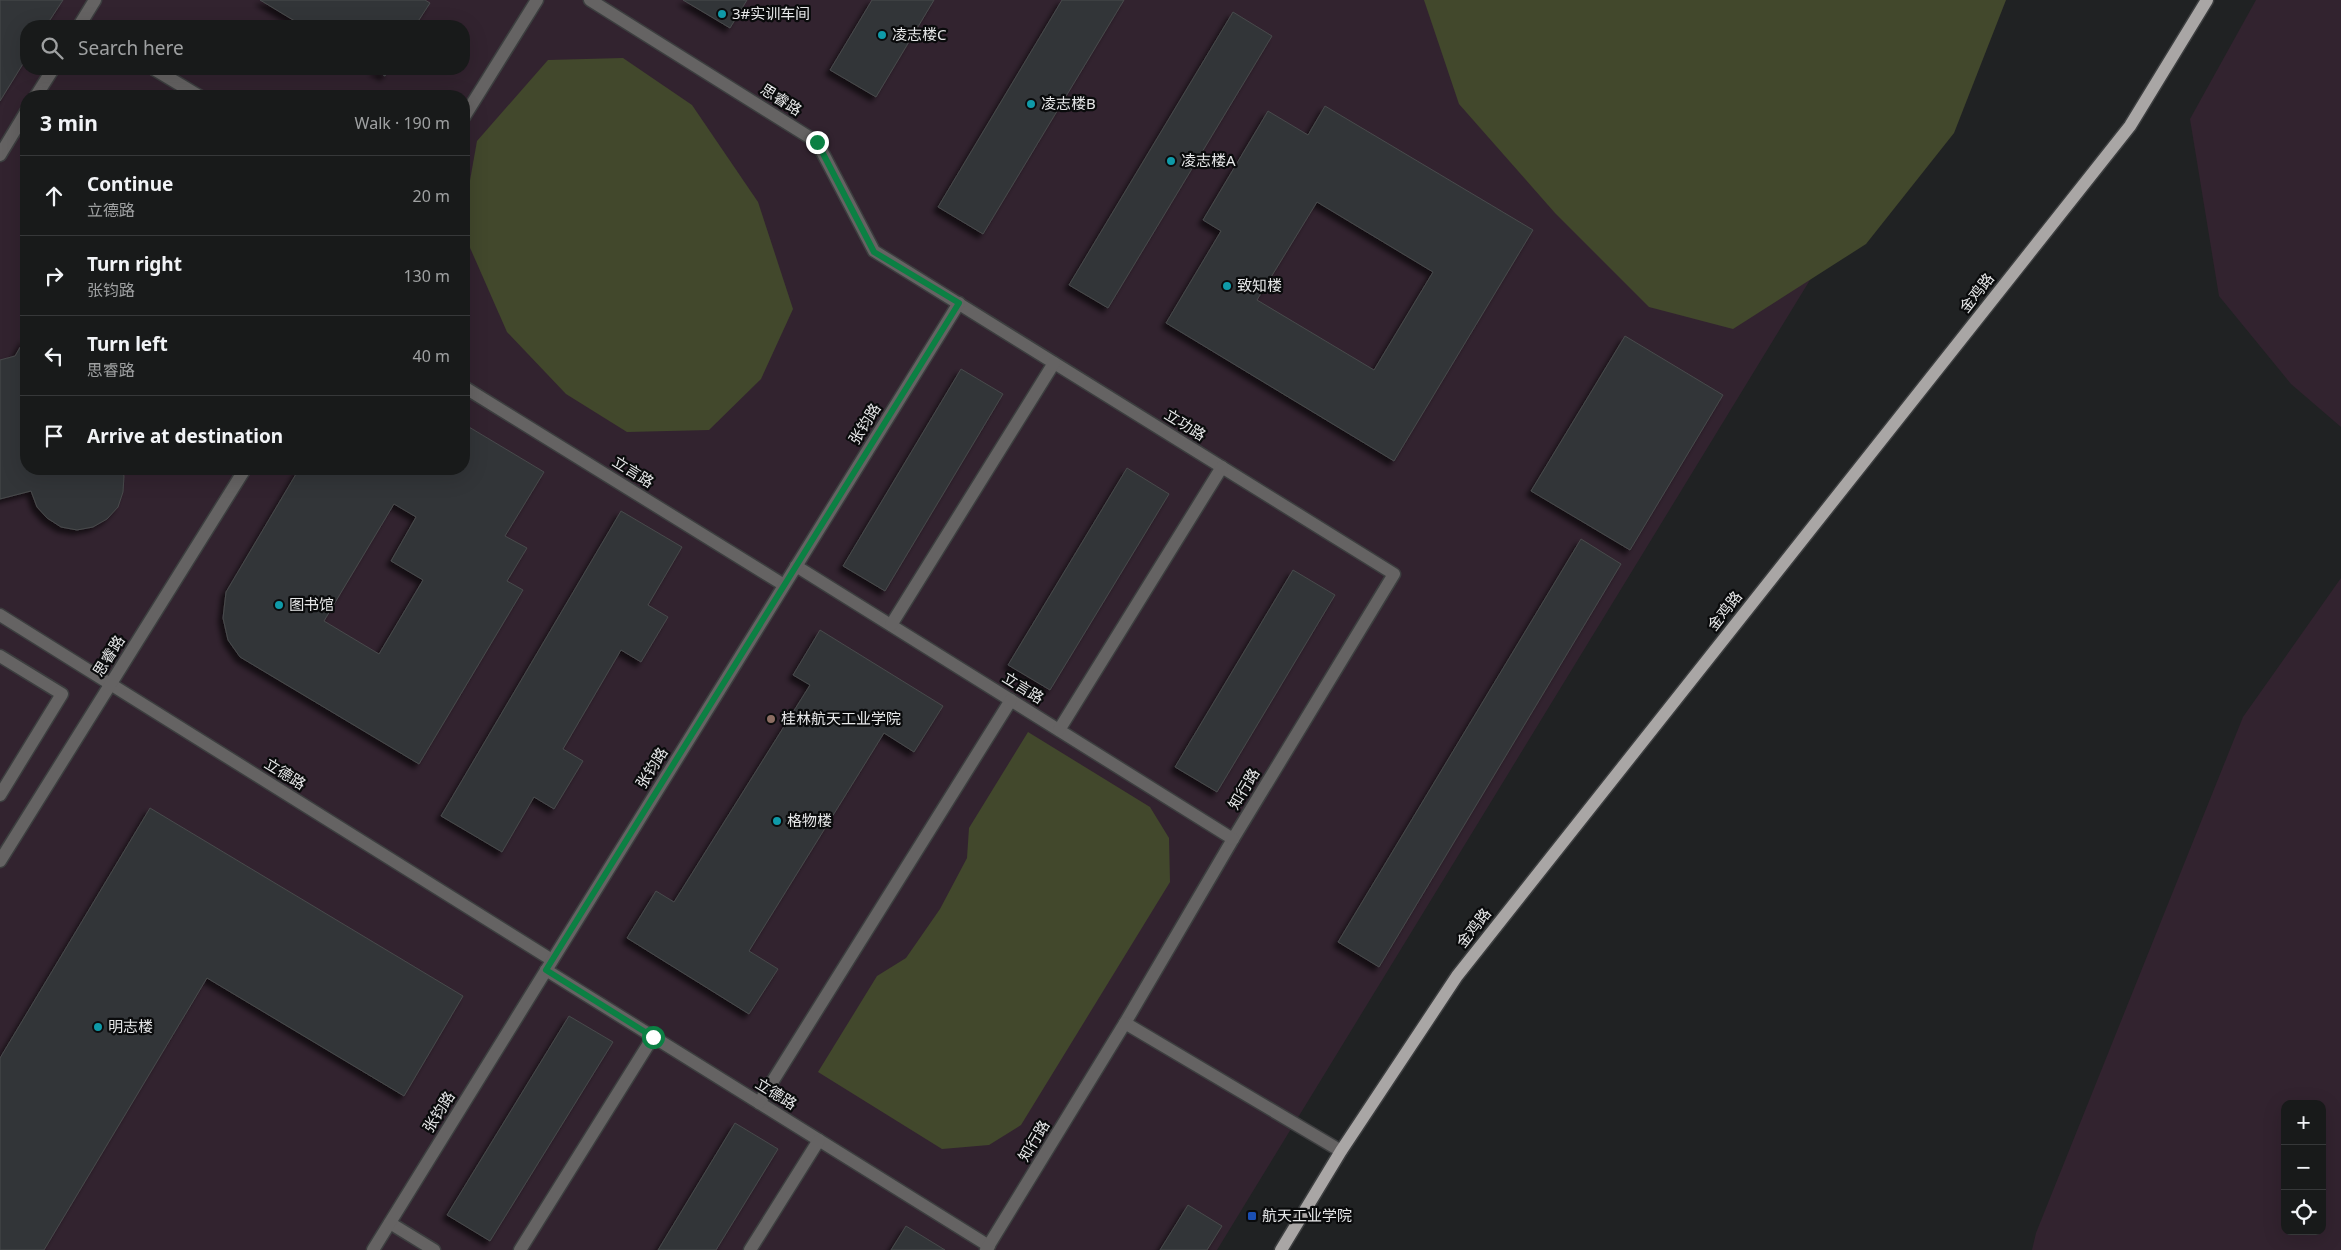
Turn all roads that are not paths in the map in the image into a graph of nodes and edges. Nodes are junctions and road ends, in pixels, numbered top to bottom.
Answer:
1 (95, 0) edge
2 (537, 0) edge
3 (590, 0) edge
4 (2207, 0) edge
5 (85, 20) edge
6 (49, 75) edge
7 (164, 75) edge
8 (40, 90) edge
9 (189, 90) edge
10 (470, 107) edge
11 (20, 122) edge
12 (0, 155) edge
13 (959, 303) junction
14 (1054, 363) junction
15 (470, 390) edge
16 (1222, 468) junction
17 (241, 475) edge
18 (796, 566) junction
19 (1394, 574) joint
20 (784, 585) junction
21 (0, 615) edge
22 (891, 625) junction
23 (0, 656) edge
24 (110, 684) junction
25 (1012, 700) junction
26 (1059, 730) junction
27 (0, 795) edge
28 (1233, 839) junction
29 (0, 861) edge
30 (549, 965) junction
31 (1125, 1023) junction
32 (653, 1037) junction
33 (759, 1103) junction
34 (819, 1140) junction
35 (1341, 1151) junction
36 (390, 1223) junction
37 (987, 1248) edge
38 (373, 1250) edge
39 (434, 1250) edge
40 (520, 1250) edge
41 (750, 1250) edge
42 (1281, 1250) edge

1 - 5 street
2 - 10 street
3 - 13 street, 思睿路
4 - 35 main road, 金鸡路
6 - 8 street
7 - 9 street
11 - 12 street
13 - 14 street, 立功路
13 - 18 street, 张钧路
14 - 16 street, 立功路
14 - 22 street
15 - 20 street, 立言路
16 - 19 street, 立功路
16 - 26 street
17 - 24 street, 思睿路
18 - 20 street, 张钧路
18 - 22 street, 立言路
19 - 28 street, 知行路
20 - 30 street, 张钧路
21 - 24 street, 立德路
22 - 25 street, 立言路
23 - 27 street
24 - 29 street, 思睿路
24 - 30 street, 立德路
25 - 26 street, 立言路
25 - 33 street
26 - 28 street, 立言路
28 - 31 street, 知行路
30 - 32 street, 立德路
30 - 36 street, 张钧路
31 - 35 street
31 - 37 street, 知行路
32 - 33 street, 立德路
32 - 40 street
33 - 34 street, 立德路
34 - 37 street, 立德路
34 - 41 street
35 - 42 main road, 金鸡路
36 - 38 street, 张钧路
36 - 39 street

